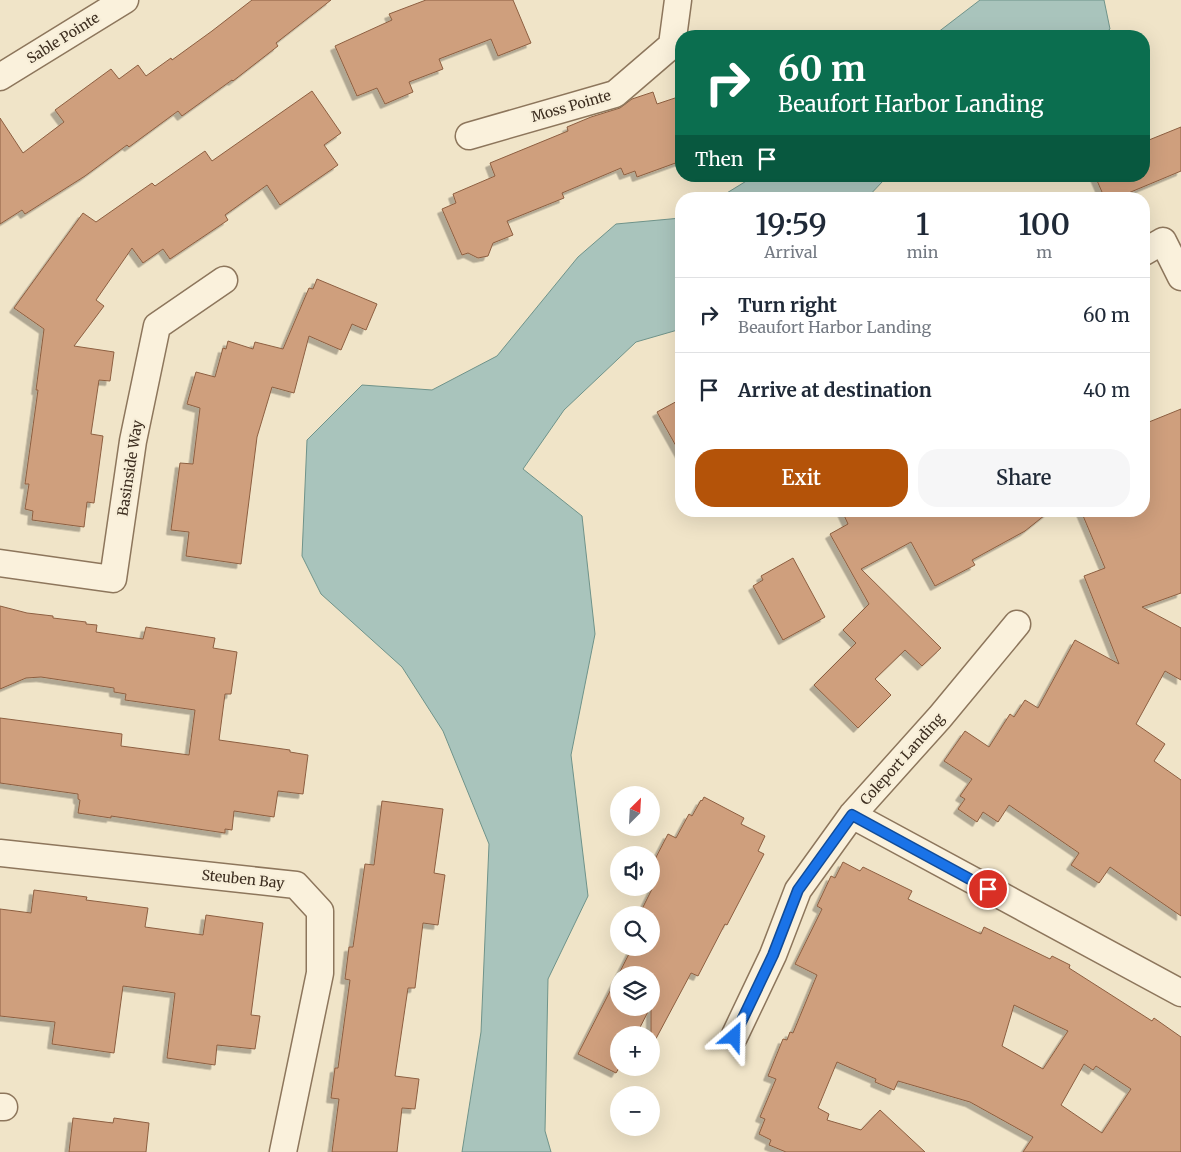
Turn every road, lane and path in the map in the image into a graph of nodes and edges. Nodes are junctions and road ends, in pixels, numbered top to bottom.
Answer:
1 (125, 0) edge
2 (678, 0) edge
3 (0, 77) edge
4 (469, 136) dead end
5 (1150, 249) edge
6 (1181, 277) edge
7 (224, 280) dead end
8 (0, 563) edge
9 (1017, 624) dead end
10 (852, 815) junction
11 (0, 854) edge
12 (1181, 993) edge
13 (734, 1037) dead end
14 (283, 1152) edge

1 - 3 street, Sable Pointe
2 - 4 street, Moss Pointe
5 - 6 street
7 - 8 street, Basinside Way
9 - 10 street, Coleport Landing
10 - 12 street
10 - 13 street, Coleport Landing
11 - 14 street, Steuben Bay

